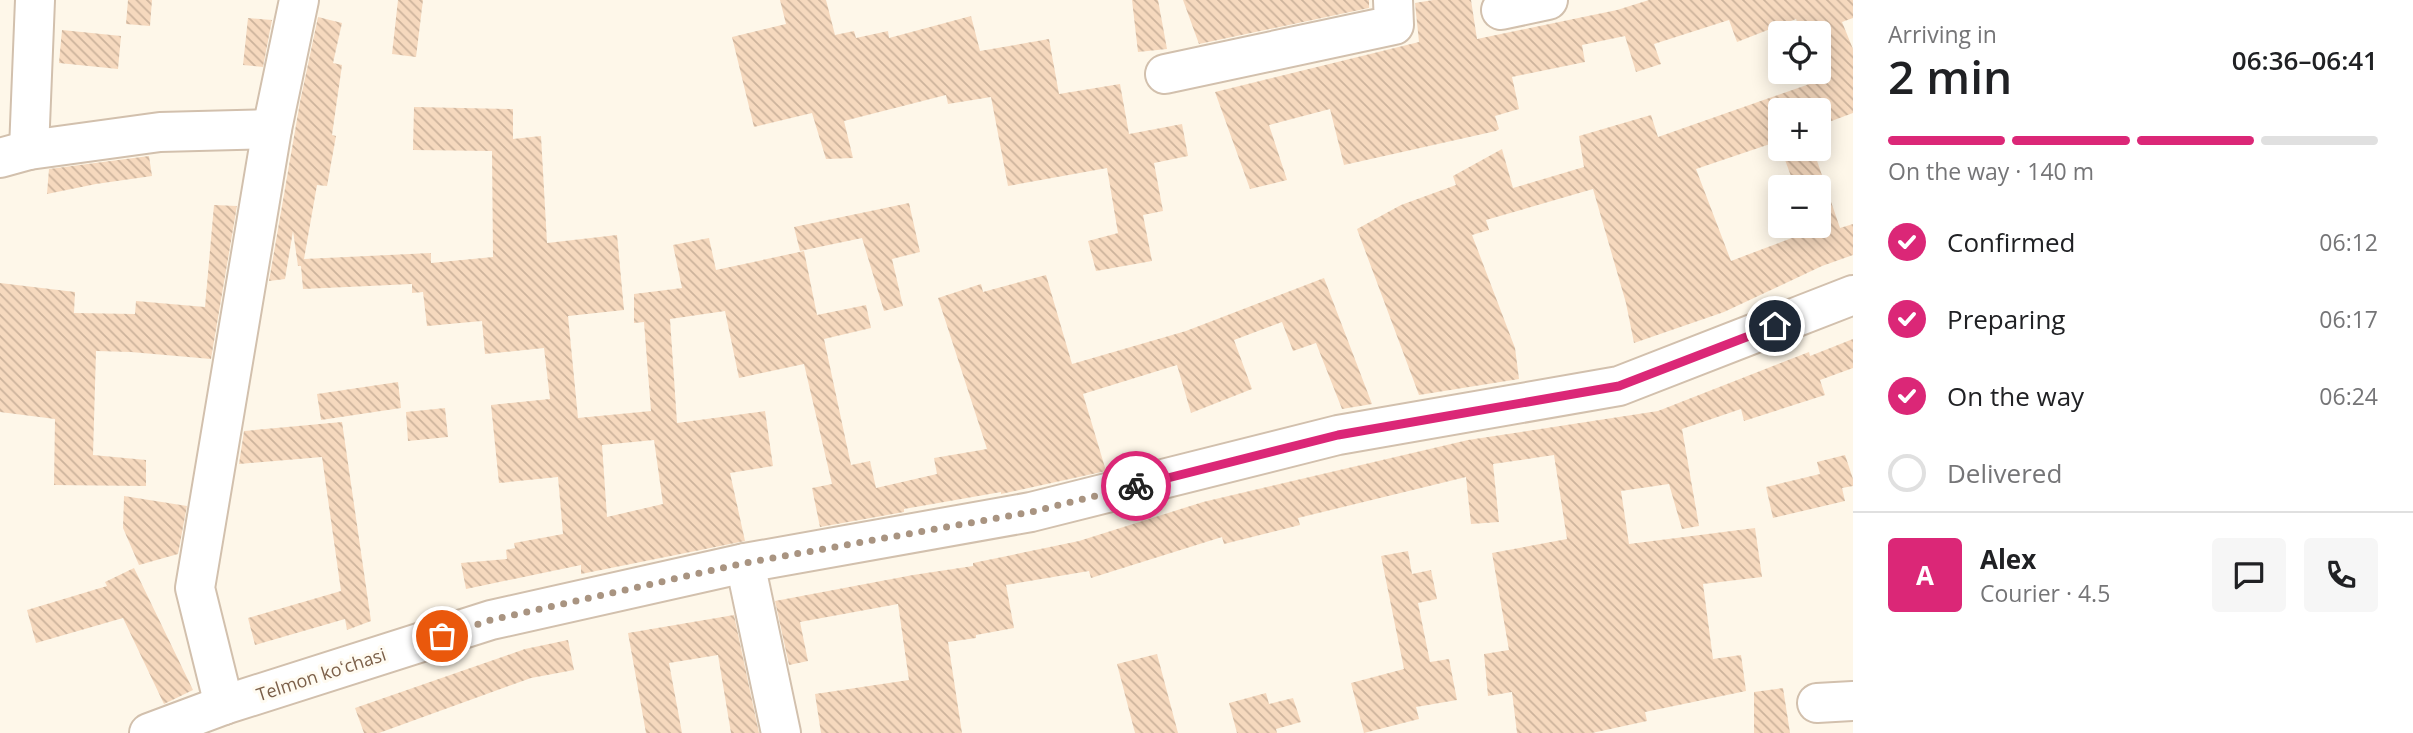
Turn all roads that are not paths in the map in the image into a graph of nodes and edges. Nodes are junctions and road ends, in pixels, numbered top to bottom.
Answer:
1 (35, 0) edge
2 (299, 0) edge
3 (1393, 0) edge
4 (1548, 0) edge
5 (1502, 10) dead end
6 (1165, 74) dead end
7 (272, 129) junction
8 (14, 154) edge
9 (1853, 295) edge
10 (745, 563) junction
11 (224, 705) junction
12 (149, 733) edge
13 (781, 733) edge

1 - 8 street
2 - 7 street
3 - 6 street
4 - 5 street
7 - 8 street
7 - 11 street
9 - 10 street, Telmon koʻchasi
10 - 11 street, Telmon koʻchasi
10 - 13 street
11 - 12 street, Telmon koʻchasi

